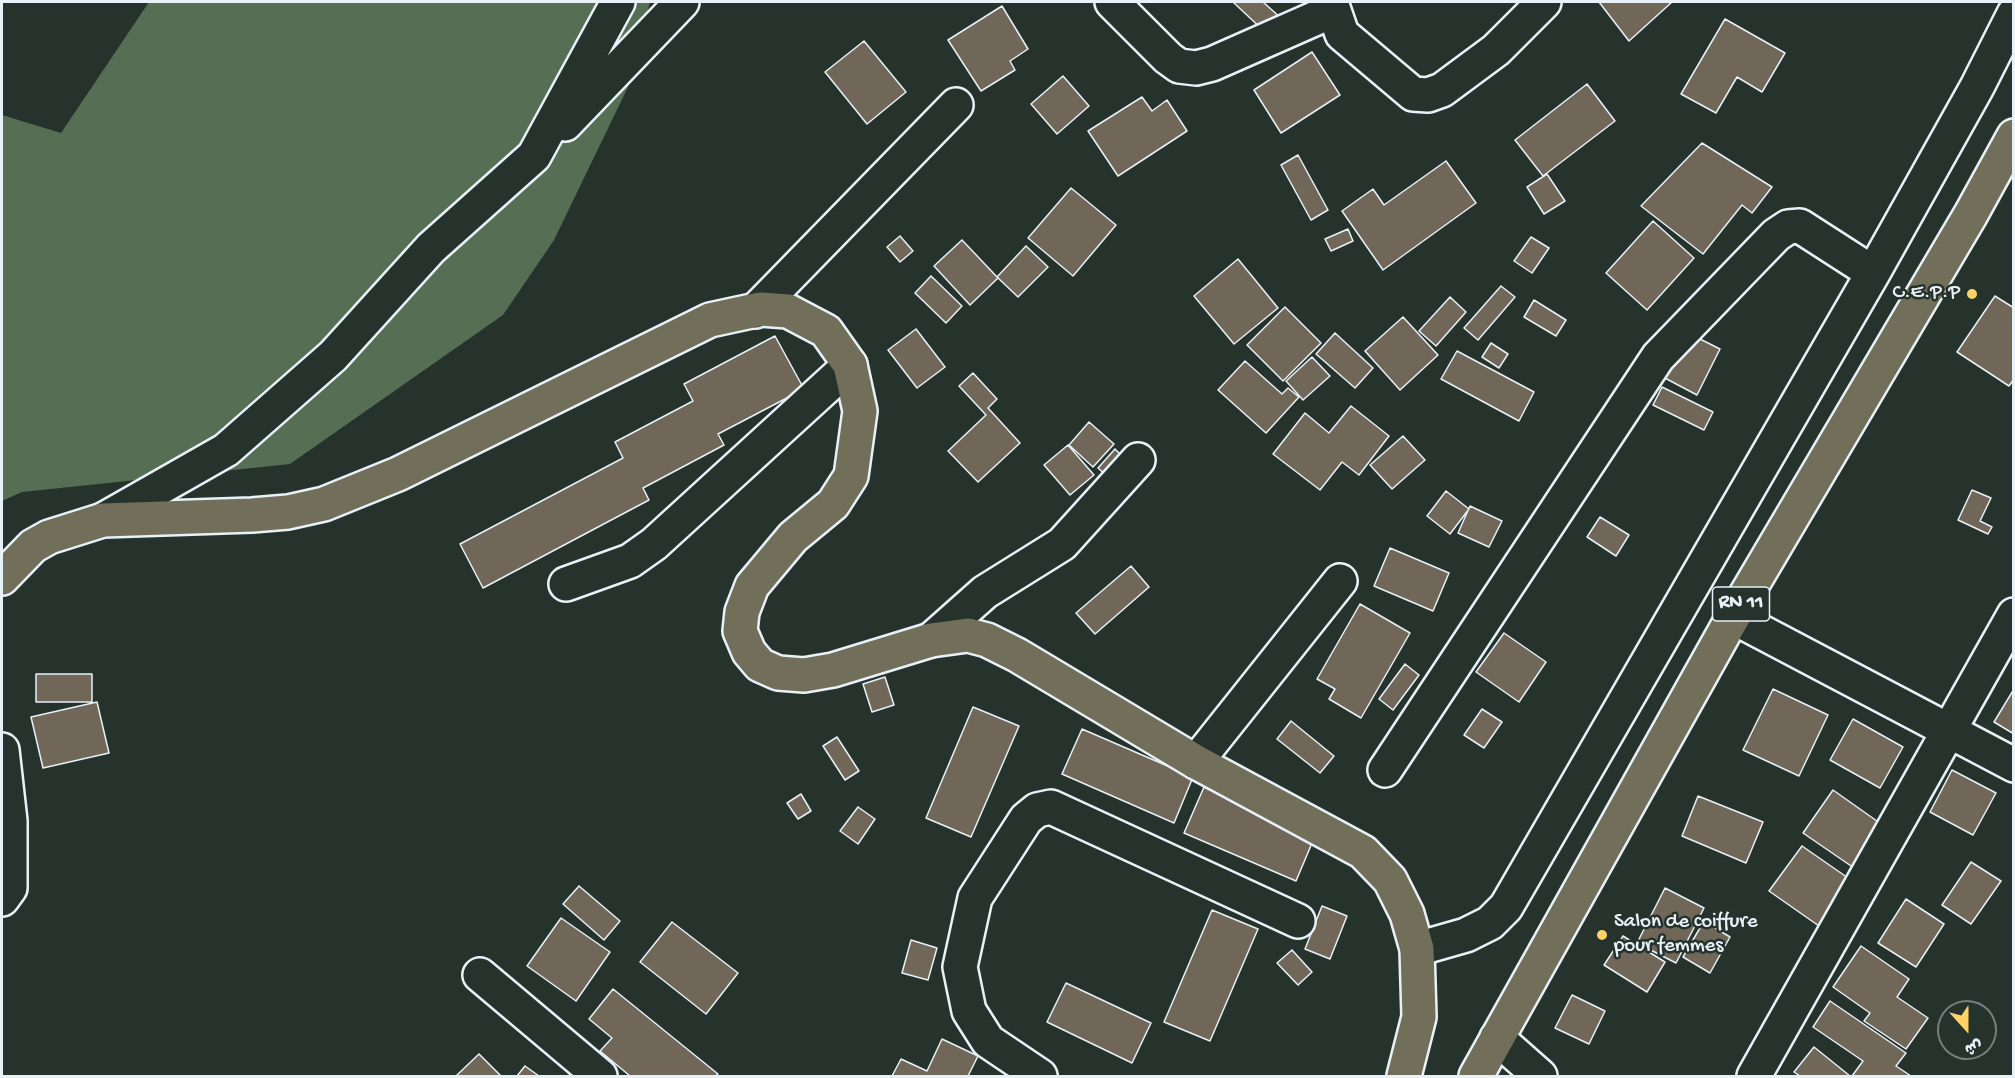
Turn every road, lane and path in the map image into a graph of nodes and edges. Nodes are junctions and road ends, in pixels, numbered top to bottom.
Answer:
1 (618, 2) edge
2 (681, 2) edge
3 (1112, 2) edge
4 (1544, 2) edge
5 (1332, 6) edge
6 (2013, 14) edge
7 (956, 105) dead end
8 (2013, 136) edge
9 (534, 156) junction
10 (1873, 273) junction
11 (755, 311) junction
12 (850, 365) junction
13 (1138, 460) dead end
14 (103, 520) junction
15 (2, 578) edge
16 (1340, 580) dead end
17 (566, 584) dead end
18 (2013, 615) edge
19 (1733, 617) junction
20 (931, 640) junction
21 (1949, 731) junction
22 (2, 750) edge
23 (1196, 762) junction
24 (2013, 765) edge
25 (1384, 770) dead end
26 (2, 899) edge
27 (1298, 921) dead end
28 (1417, 950) junction
29 (480, 975) dead end
30 (1497, 1038) junction
31 (600, 1077) edge
32 (1040, 1077) edge
33 (1404, 1077) edge
34 (1476, 1077) edge
35 (1540, 1077) edge
36 (1754, 1077) edge

1 - 9 street
2 - 9 street
3 - 5 street
4 - 5 street
6 - 10 street
7 - 11 street
8 - 19 main road, RN 11
9 - 14 street
10 - 25 street
10 - 28 street
11 - 12 main road
11 - 14 main road
12 - 17 street
12 - 20 main road
13 - 20 street
14 - 15 main road
16 - 23 street
18 - 21 street
19 - 21 street
19 - 30 main road, RN 11
20 - 23 main road
21 - 24 street
21 - 36 street
22 - 26 street
23 - 28 main road
27 - 32 street
28 - 33 main road
29 - 31 street
30 - 34 main road, RN 11
30 - 35 street

